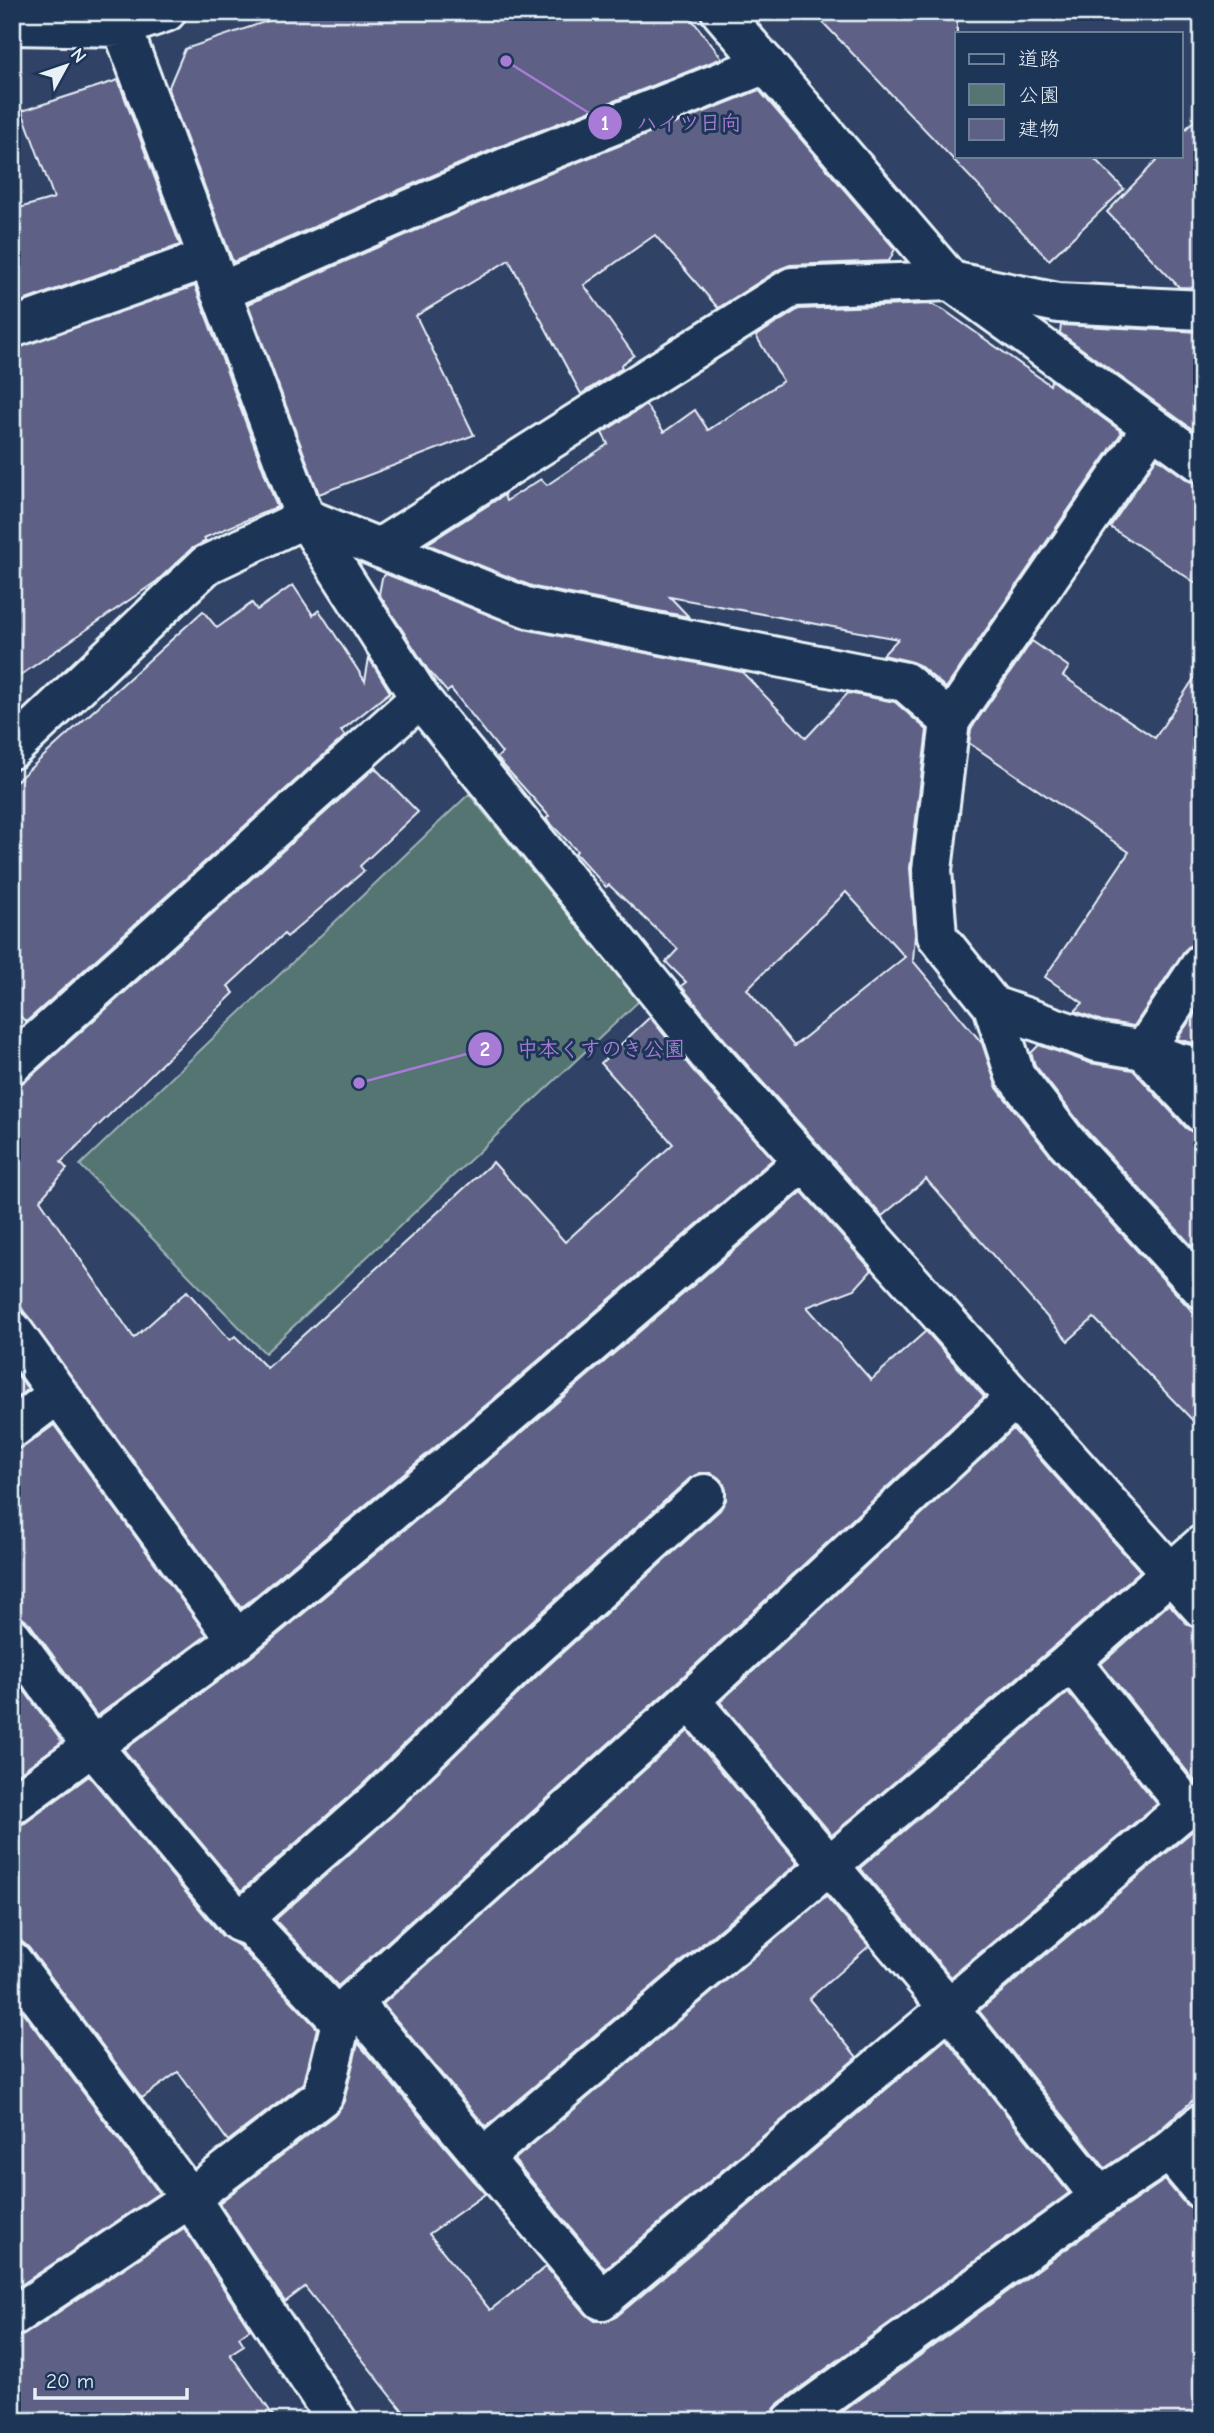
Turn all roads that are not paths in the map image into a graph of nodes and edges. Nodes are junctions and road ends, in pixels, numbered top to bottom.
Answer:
1 (166, 12) edge
2 (721, 12) edge
3 (12, 25) edge
4 (122, 27) junction
5 (766, 64) junction
6 (214, 275) junction
7 (951, 281) junction
8 (1202, 310) edge
9 (12, 328) edge
10 (1152, 427) junction
11 (1202, 463) edge
12 (305, 518) junction
13 (379, 548) junction
14 (420, 698) junction
15 (950, 721) junction
16 (12, 749) edge
17 (1202, 963) edge
18 (993, 1006) junction
19 (1143, 1050) junction
20 (12, 1064) edge
21 (1202, 1068) edge
22 (1202, 1113) edge
23 (803, 1161) junction
24 (1202, 1289) edge
25 (12, 1330) edge
26 (58, 1394) junction
27 (1014, 1399) junction
28 (12, 1429) edge
29 (705, 1494) dead end
30 (1202, 1545) edge
31 (1170, 1575) junction
32 (1202, 1608) edge
33 (12, 1637) edge
34 (237, 1640) junction
35 (1071, 1661) junction
36 (690, 1700) junction
37 (92, 1746) junction
38 (12, 1805) edge
39 (830, 1866) junction
40 (239, 1922) junction
41 (12, 1961) edge
42 (949, 2008) junction
43 (347, 2012) junction
44 (1202, 2123) edge
45 (1169, 2151) junction
46 (483, 2158) junction
47 (1202, 2190) edge
48 (190, 2197) junction
49 (1100, 2197) junction
50 (17, 2303) edge
51 (337, 2421) edge
52 (792, 2421) edge

1 - 4 street
2 - 5 street
3 - 4 street
4 - 6 street
5 - 6 street
5 - 7 street
6 - 9 street
6 - 12 street
7 - 8 street
7 - 10 street
7 - 13 street
10 - 11 street
10 - 15 street
12 - 13 street
12 - 14 street
12 - 16 street
13 - 15 street
14 - 20 street
14 - 23 street
15 - 18 street
17 - 19 street
18 - 19 street
18 - 24 street
19 - 21 street
19 - 22 street
23 - 27 street
23 - 34 street
25 - 26 street
26 - 28 street
26 - 34 street
27 - 31 street
27 - 36 street
29 - 40 street
30 - 31 street
31 - 32 street
31 - 35 street
33 - 37 street
34 - 37 street
35 - 39 street
35 - 42 street
36 - 39 street
36 - 43 street
37 - 38 street
37 - 40 street
39 - 42 street
39 - 46 street
40 - 43 street
41 - 48 street
42 - 46 street
42 - 49 street
43 - 46 street
43 - 48 street
44 - 45 street
45 - 47 street
45 - 49 street
48 - 50 street
48 - 51 street
49 - 52 street

